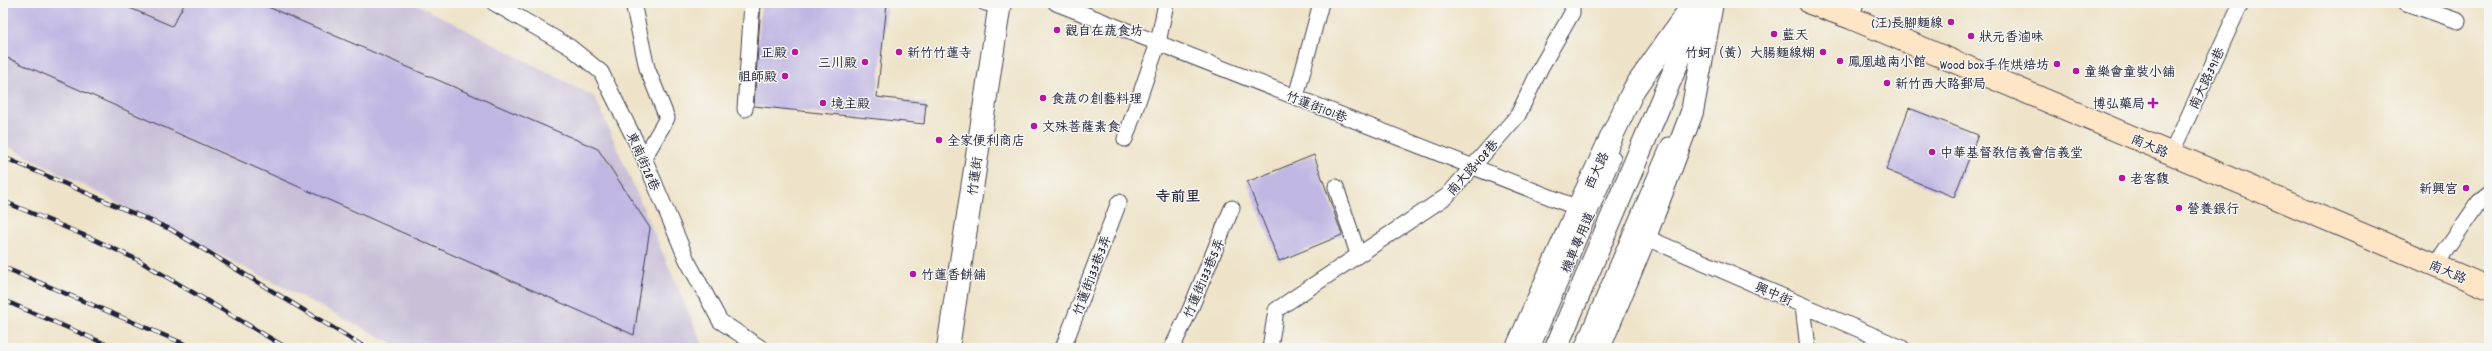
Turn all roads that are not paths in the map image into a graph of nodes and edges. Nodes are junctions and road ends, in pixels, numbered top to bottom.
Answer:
1 (494, 3) edge
2 (633, 3) edge
3 (752, 3) edge
4 (1056, 3) edge
5 (1166, 3) edge
6 (1321, 3) edge
7 (1572, 3) edge
8 (1694, 3) edge
9 (1704, 3) edge
10 (1712, 3) edge
11 (1810, 3) edge
12 (2241, 3) edge
13 (2406, 3) edge
14 (995, 4) edge
15 (1854, 10) edge
16 (2458, 21) dead end
17 (1158, 43) junction
18 (1634, 89) junction
19 (1296, 97) junction
20 (746, 109) dead end
21 (1692, 112) junction
22 (1125, 139) dead end
23 (2171, 154) junction
24 (644, 158) junction
25 (1472, 166) junction
26 (1336, 187) dead end
27 (2489, 194) edge
28 (1119, 202) dead end
29 (1232, 208) dead end
30 (1578, 208) junction
31 (1646, 237) junction
32 (1358, 254) junction
33 (2435, 266) junction
34 (2489, 288) edge
35 (1804, 306) junction
36 (761, 348) edge
37 (948, 348) edge
38 (1063, 348) edge
39 (1172, 348) edge
40 (1270, 348) edge
41 (1517, 348) edge
42 (1532, 348) edge
43 (1556, 348) edge
44 (1582, 348) edge
45 (1599, 348) edge
46 (1808, 348) edge
47 (1902, 348) edge

1 - 24 lane, 東南街28巷
2 - 24 lane
3 - 20 lane
4 - 17 lane, 竹蓮街101巷
5 - 17 lane
6 - 19 lane
7 - 25 lane, 南大路408巷
8 - 18 street, 西大路
9 - 43 street
10 - 21 street
11 - 15 main road, 南大路
12 - 23 lane, 南大路391巷
13 - 16 lane
14 - 37 street, 竹蓮街
15 - 23 main road, 南大路
17 - 19 lane, 竹蓮街101巷
17 - 22 lane
18 - 30 street, 西大路
18 - 42 lane, 機車專用道
19 - 25 lane, 竹蓮街101巷
21 - 31 street
21 - 44 lane
23 - 33 main road, 南大路
24 - 36 lane, 東南街28巷
25 - 30 lane, 竹蓮街101巷
25 - 32 lane, 南大路408巷
26 - 32 lane
27 - 33 lane
28 - 38 lane, 竹蓮街133巷3弄
29 - 39 lane, 竹蓮街133巷5弄
30 - 41 street, 西大路
31 - 35 lane, 興中街
31 - 45 street
32 - 40 lane, 南大路408巷
33 - 34 main road, 南大路
35 - 46 lane
35 - 47 lane, 興中街

